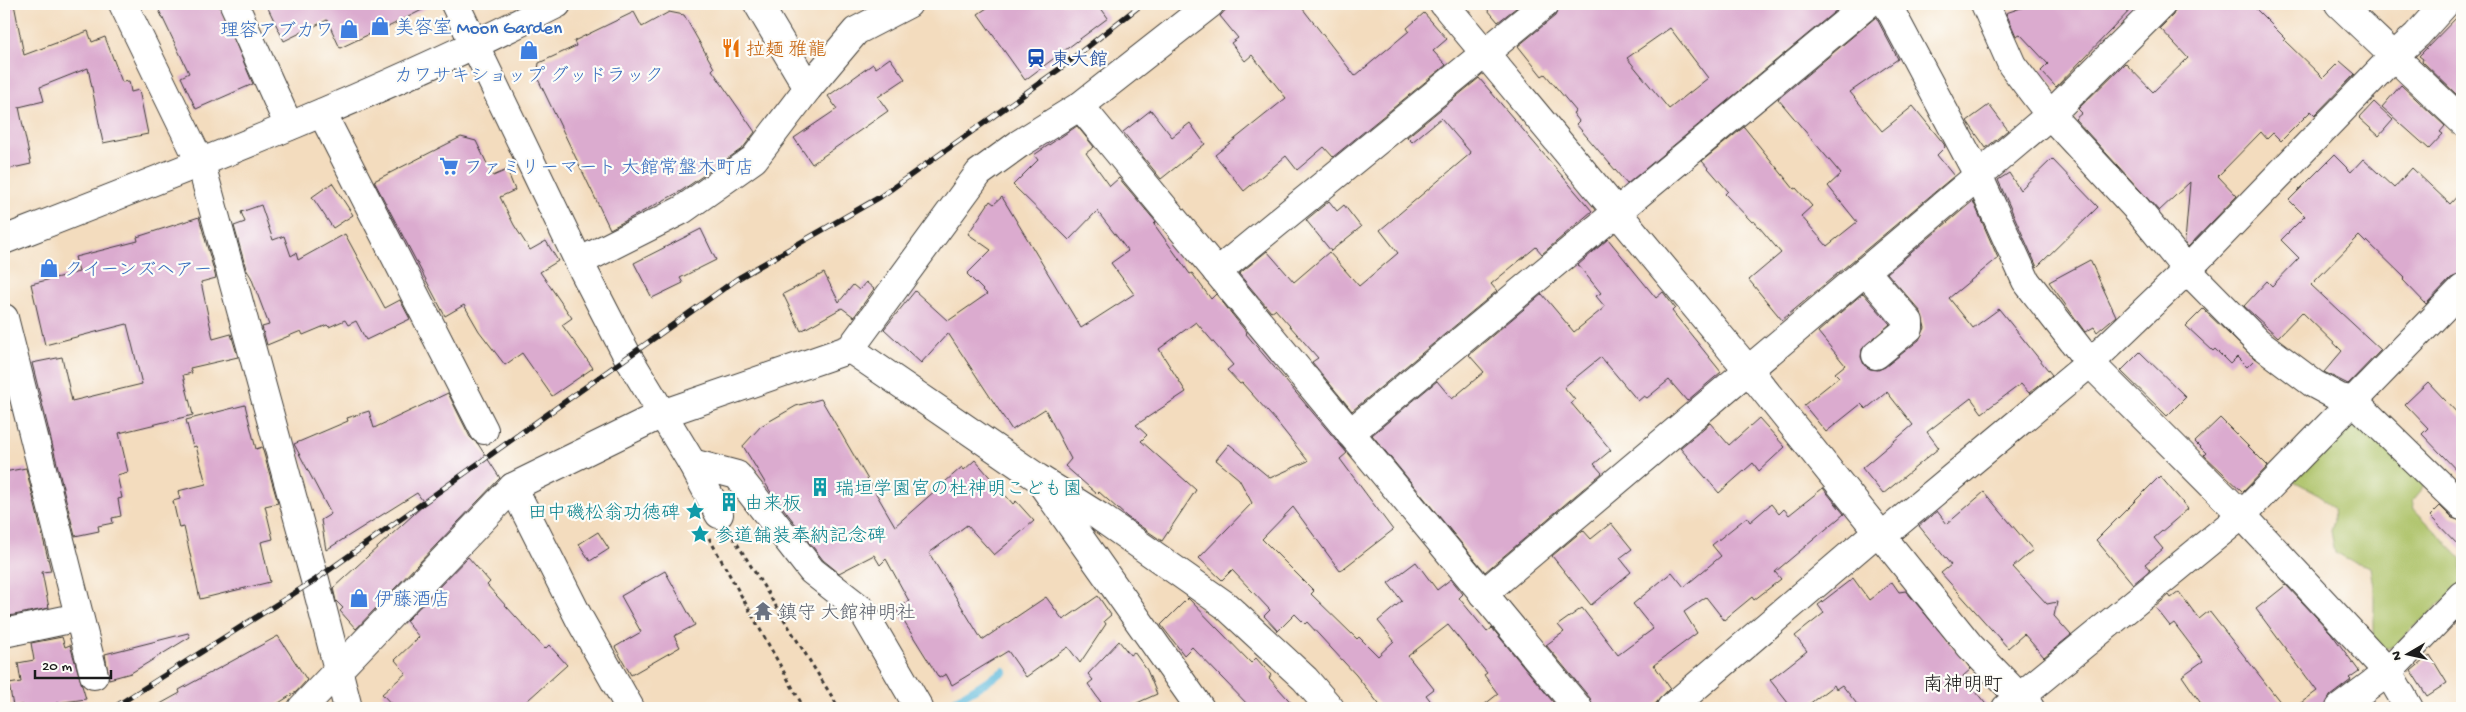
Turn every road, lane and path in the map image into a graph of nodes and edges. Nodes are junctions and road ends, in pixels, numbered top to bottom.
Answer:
1 (123, 4) edge
2 (234, 4) edge
3 (455, 4) edge
4 (557, 4) edge
5 (758, 4) edge
6 (908, 4) edge
7 (1210, 4) edge
8 (1444, 4) edge
9 (1545, 4) edge
10 (1868, 4) edge
11 (1887, 4) edge
12 (1985, 4) edge
13 (2162, 4) edge
14 (2340, 4) edge
15 (2445, 4) edge
16 (475, 46) junction
17 (1485, 53) junction
18 (2394, 56) junction
19 (808, 88) junction
20 (1080, 106) junction
21 (322, 113) junction
22 (2050, 115) junction
23 (2462, 121) edge
24 (289, 126) junction
25 (201, 164) junction
26 (1978, 176) junction
27 (1616, 213) junction
28 (4, 240) edge
29 (579, 262) junction
30 (2187, 270) junction
31 (1865, 271) junction
32 (1217, 272) junction
33 (2462, 289) edge
34 (4, 318) edge
35 (850, 349) junction
36 (1876, 355) dead end
37 (2090, 363) junction
38 (1749, 371) junction
39 (2354, 401) junction
40 (662, 414) junction
41 (484, 430) dead end
42 (1350, 433) junction
43 (692, 463) junction
44 (1038, 478) junction
45 (513, 487) junction
46 (2462, 506) edge
47 (719, 514) junction
48 (2242, 516) junction
49 (1878, 531) junction
50 (1484, 594) junction
51 (2462, 595) edge
52 (79, 617) junction
53 (4, 633) edge
54 (339, 671) junction
55 (2388, 672) junction
56 (94, 675) dead end
57 (2019, 704) edge
58 (302, 708) edge
59 (348, 708) edge
60 (630, 708) edge
61 (804, 708) edge
62 (839, 708) edge
63 (919, 708) edge
64 (1200, 708) edge
65 (1330, 708) edge
66 (1578, 708) edge
67 (1670, 708) edge
68 (2340, 708) edge
69 (2409, 708) edge

1 - 25 street
2 - 24 street
3 - 16 street
4 - 16 street
5 - 19 street
6 - 19 street
7 - 20 street
8 - 17 street
9 - 17 street
10 - 27 street
11 - 26 street
12 - 22 street
13 - 22 street
14 - 18 street
15 - 18 street
16 - 21 street
16 - 29 street
17 - 27 street
17 - 32 street
18 - 23 street
18 - 30 street
19 - 29 street
20 - 32 street
20 - 35 street
21 - 24 street
21 - 41 street
22 - 26 street
22 - 30 street
24 - 25 street
25 - 28 street
25 - 54 street
26 - 31 street
26 - 37 street
27 - 38 street
27 - 42 street
29 - 40 street
30 - 37 street
30 - 39 street
31 - 36 street
31 - 38 street
32 - 42 street
33 - 39 street
34 - 52 street
35 - 40 street
35 - 44 street
37 - 48 street
37 - 49 street
38 - 49 street
38 - 50 street
39 - 46 street
39 - 48 street
40 - 43 street
40 - 45 street
42 - 50 street
43 - 47 street
43 - 63 street
44 - 64 street
44 - 65 street
45 - 54 street
45 - 60 street
47 - 61 path
47 - 62 path
48 - 55 street
48 - 57 street
49 - 57 street
49 - 67 street
50 - 66 street
51 - 55 street
52 - 53 street
52 - 56 street
54 - 58 street
54 - 59 street
55 - 68 street
55 - 69 street

